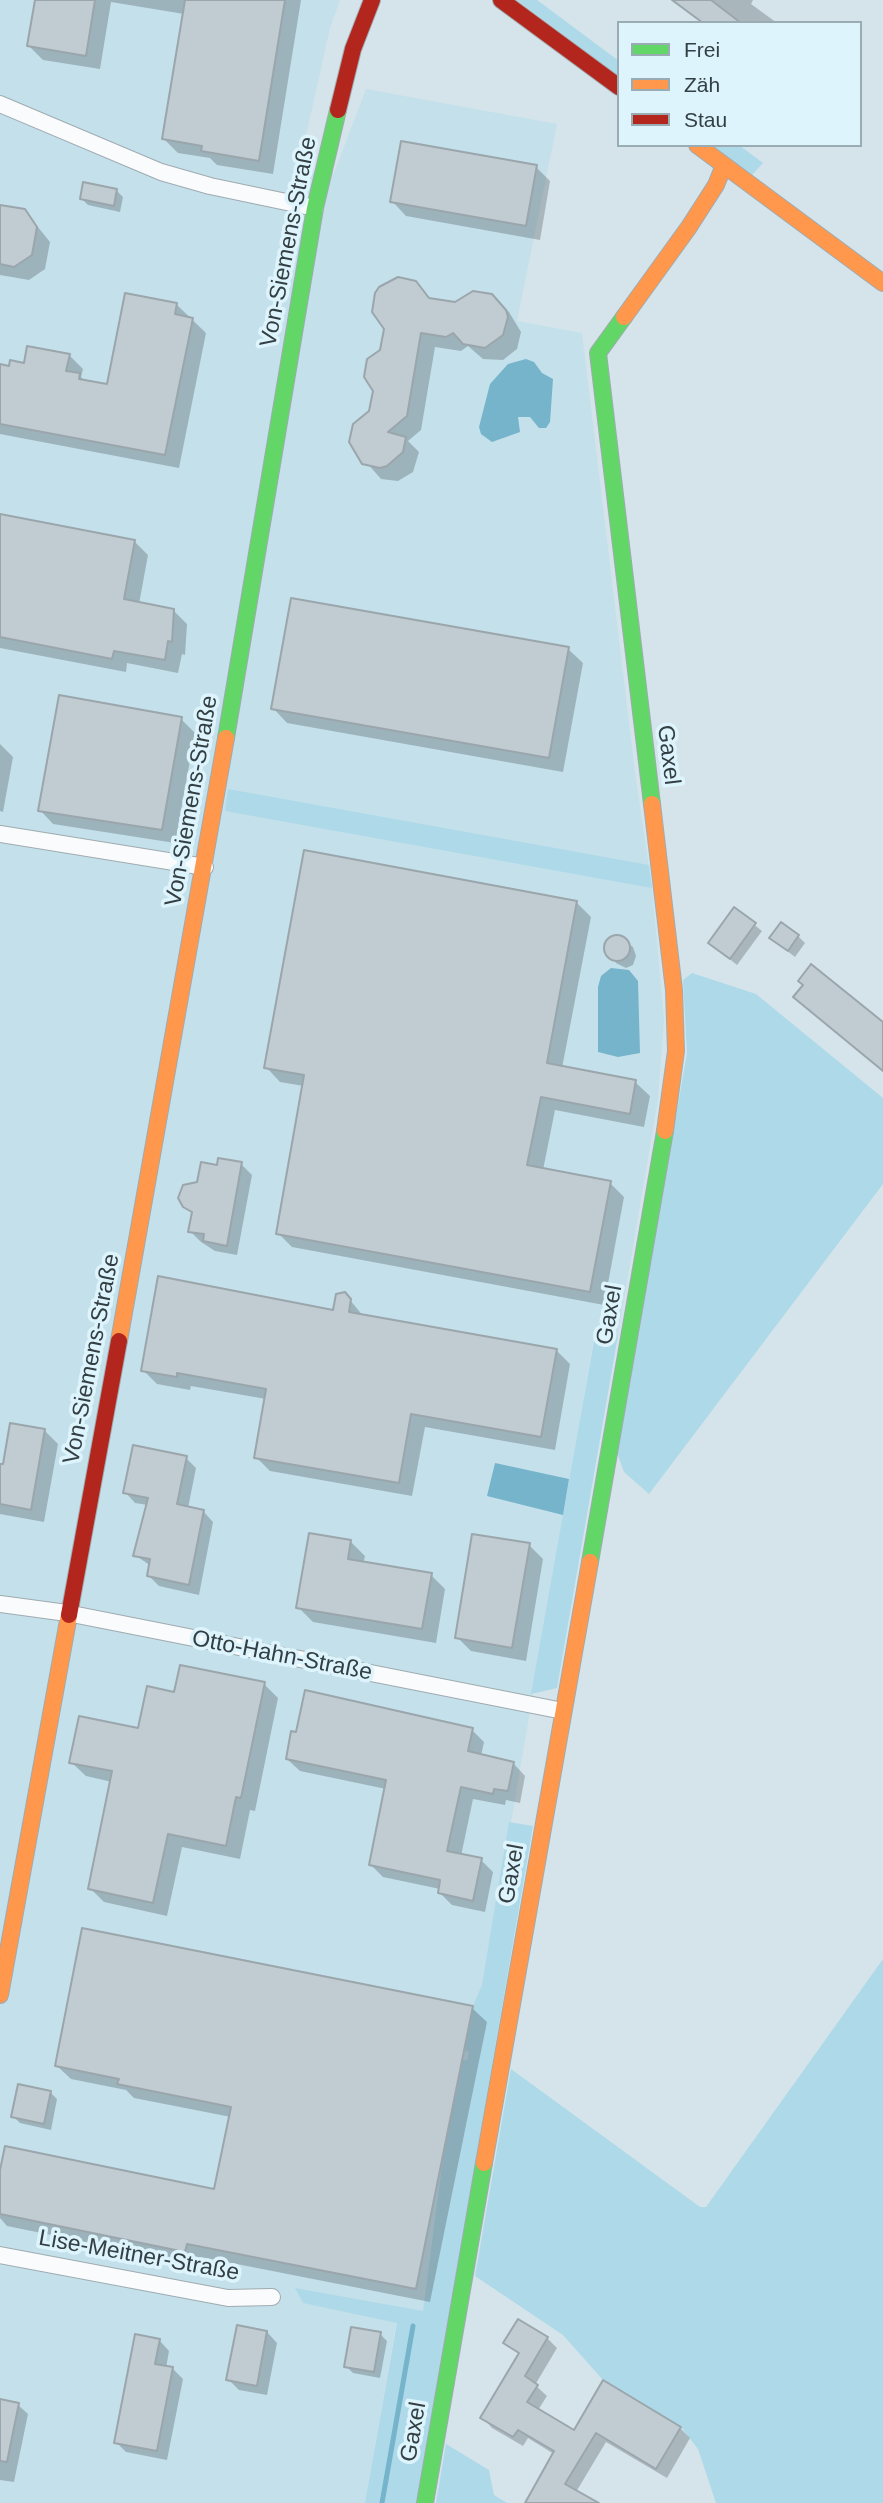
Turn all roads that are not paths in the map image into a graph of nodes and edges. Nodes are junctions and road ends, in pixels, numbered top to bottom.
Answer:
1 (372, 0) edge
2 (501, 0) edge
3 (617, 86) edge
4 (0, 104) edge
5 (700, 147) edge
6 (724, 165) junction
7 (315, 208) junction
8 (883, 282) edge
9 (0, 834) edge
10 (205, 867) junction
11 (0, 1604) edge
12 (67, 1613) junction
13 (563, 1711) junction
14 (0, 1994) edge
15 (0, 2255) edge
16 (272, 2297) dead end
17 (425, 2503) edge

1 - 7 street, Von-Siemens-Straße
2 - 3 street
4 - 7 street
5 - 6 street
6 - 8 street
6 - 13 street, Gaxel
7 - 10 street, Von-Siemens-Straße
9 - 10 street
10 - 12 street, Von-Siemens-Straße
11 - 12 street, Otto-Hahn-Straße
12 - 13 street, Otto-Hahn-Straße
12 - 14 street
13 - 17 street, Gaxel
15 - 16 street, Lise-Meitner-Straße

